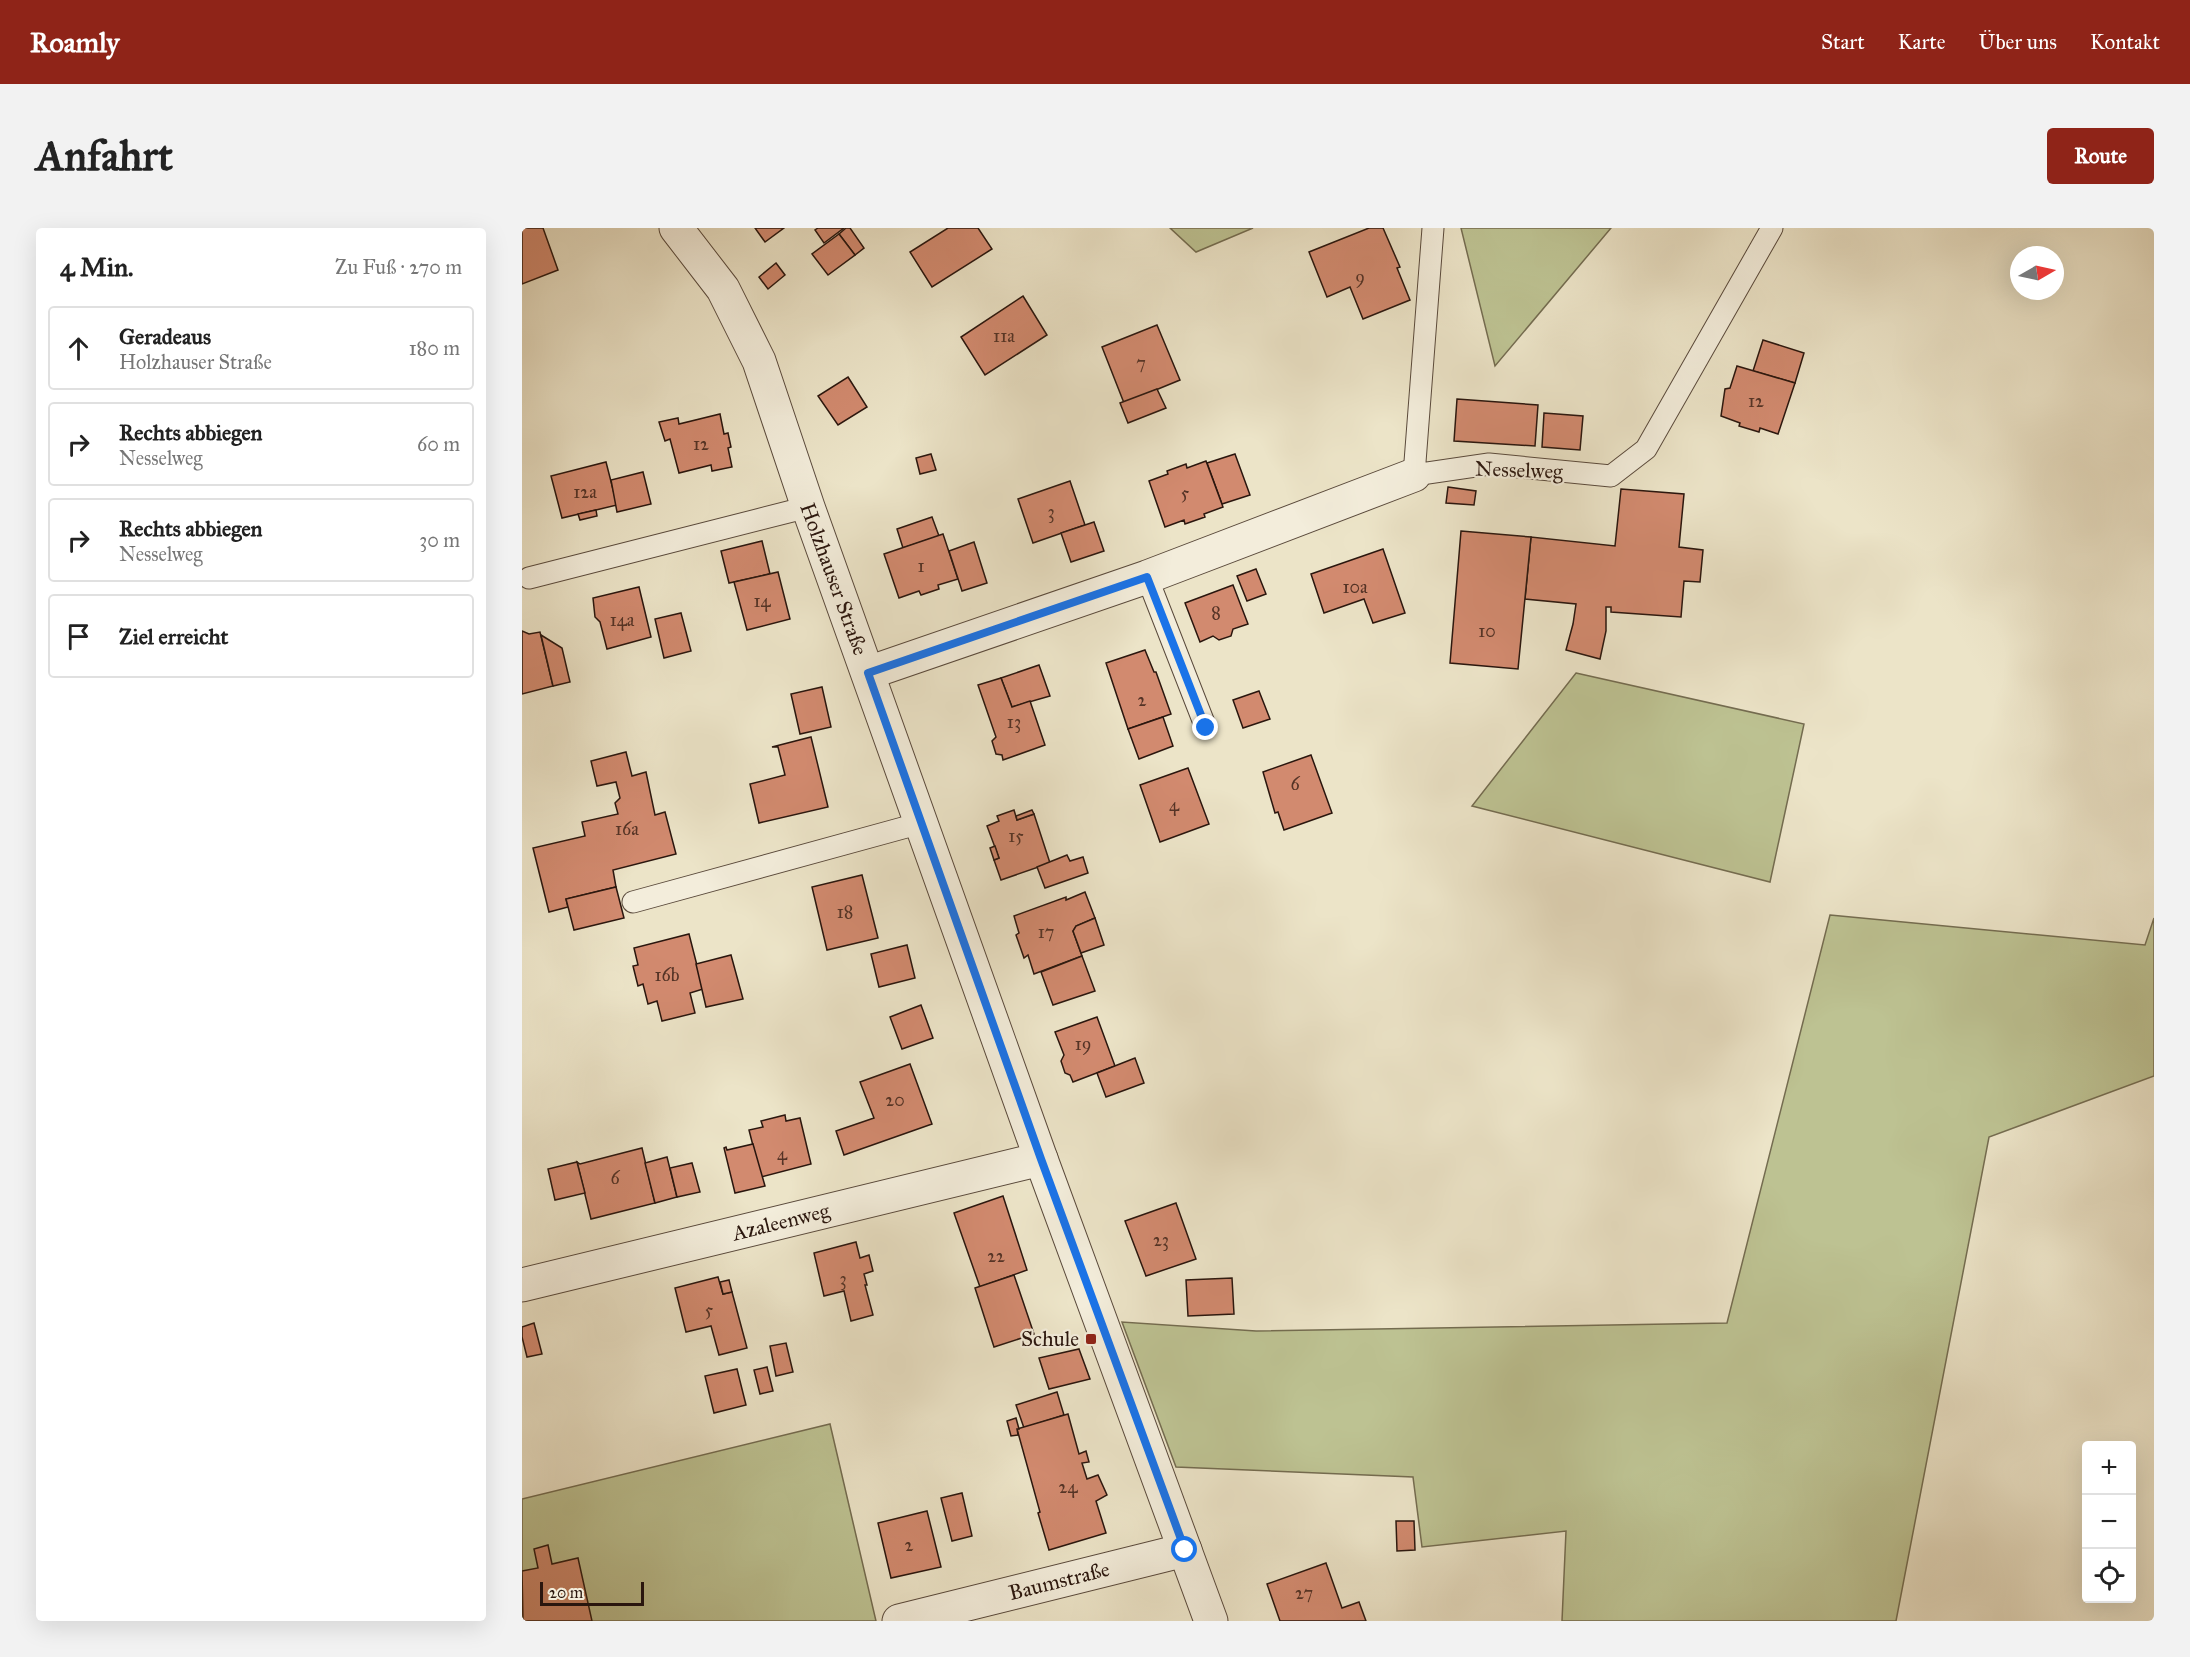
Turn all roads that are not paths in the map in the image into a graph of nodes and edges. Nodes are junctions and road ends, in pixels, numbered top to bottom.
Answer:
1 (676, 228) edge
2 (1433, 228) edge
3 (1772, 228) edge
4 (1414, 475) junction
5 (808, 507) junction
6 (1147, 577) junction
7 (529, 578) dead end
8 (868, 673) junction
9 (1206, 728) dead end
10 (921, 823) junction
11 (633, 902) dead end
12 (1041, 1159) junction
13 (522, 1285) edge
14 (1185, 1550) junction
15 (899, 1621) edge
16 (1211, 1621) edge

1 - 5 street, Holzhauser Straße
2 - 4 lane
3 - 4 lane, Nesselweg
4 - 6 street, Nesselweg
5 - 7 lane
5 - 8 street, Holzhauser Straße
6 - 8 street, Nesselweg
6 - 9 lane
8 - 10 street, Holzhauser Straße
10 - 11 lane
10 - 12 street, Holzhauser Straße
12 - 13 street, Azaleenweg
12 - 14 street, Holzhauser Straße
14 - 15 street, Baumstraße
14 - 16 street, Holzhauser Straße

